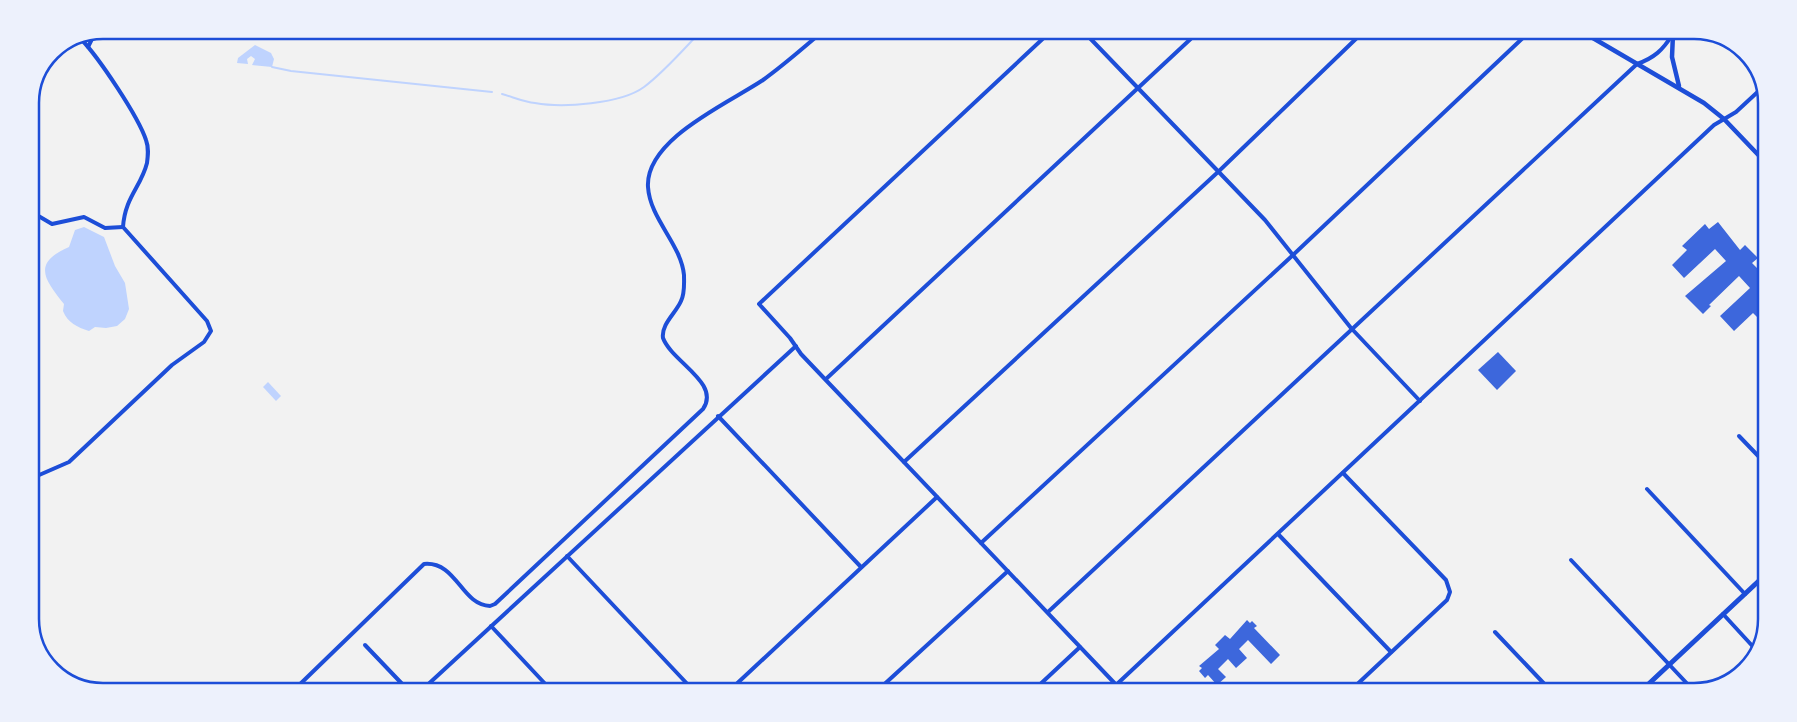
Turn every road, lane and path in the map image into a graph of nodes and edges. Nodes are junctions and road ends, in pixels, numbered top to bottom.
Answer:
1 (813, 39) edge
2 (1043, 39) edge
3 (1091, 39) edge
4 (1190, 39) edge
5 (1356, 39) edge
6 (1522, 39) edge
7 (1594, 39) edge
8 (1669, 39) edge
9 (1672, 39) edge
10 (92, 40) edge
11 (84, 42) edge
12 (88, 47) junction
13 (1637, 64) junction
14 (1680, 87) junction
15 (1138, 88) junction
16 (1757, 93) edge
17 (1724, 119) junction
18 (1758, 155) edge
19 (1218, 172) junction
20 (39, 216) edge
21 (123, 227) junction
22 (1293, 255) junction
23 (1351, 328) junction
24 (796, 346) junction
25 (826, 380) junction
26 (1420, 401) junction
27 (718, 416) junction
28 (1739, 436) dead end
29 (1758, 456) edge
30 (904, 462) junction
31 (1343, 473) junction
32 (39, 475) edge
33 (1647, 489) dead end
34 (937, 497) junction
35 (1278, 534) junction
36 (981, 543) junction
37 (567, 556) junction
38 (1571, 560) dead end
39 (861, 567) junction
40 (1008, 571) junction
41 (1758, 582) edge
42 (1745, 594) junction
43 (1048, 612) junction
44 (1723, 614) junction
45 (491, 626) junction
46 (1495, 632) dead end
47 (365, 646) dead end
48 (1752, 646) edge
49 (1080, 647) junction
50 (1391, 652) junction
51 (1669, 664) junction
52 (300, 683) edge
53 (401, 683) edge
54 (429, 683) edge
55 (544, 683) edge
56 (686, 683) edge
57 (737, 683) edge
58 (886, 683) edge
59 (1043, 683) edge
60 (1115, 683) edge
61 (1117, 683) edge
62 (1358, 683) edge
63 (1543, 683) edge
64 (1649, 683) edge
65 (1687, 683) edge

1 - 52 street
2 - 24 street
3 - 15 street
4 - 15 street
5 - 19 street
6 - 22 street
7 - 13 street
8 - 13 street
9 - 14 street
10 - 12 street
11 - 12 street
12 - 21 street
13 - 14 street
13 - 23 street
14 - 17 street
15 - 19 street
15 - 25 street
16 - 17 street
17 - 18 street
17 - 26 street
19 - 22 street
19 - 30 street
20 - 21 street
21 - 32 street
22 - 23 street
22 - 36 street
23 - 26 street
23 - 43 street
24 - 25 street
24 - 27 street
25 - 30 street
26 - 31 street
27 - 37 street
27 - 39 street
28 - 29 street
30 - 34 street
31 - 35 street
31 - 50 street
33 - 42 street
34 - 36 street
34 - 39 street
35 - 50 street
35 - 61 street
36 - 40 street
37 - 45 street
37 - 56 street
38 - 51 street
39 - 57 street
40 - 43 street
40 - 58 street
41 - 42 main road
42 - 44 main road
43 - 49 street
44 - 48 street
44 - 51 main road
45 - 54 street
45 - 55 street
46 - 63 street
47 - 53 street
49 - 59 street
49 - 60 street
50 - 62 street
51 - 64 main road
51 - 65 street

